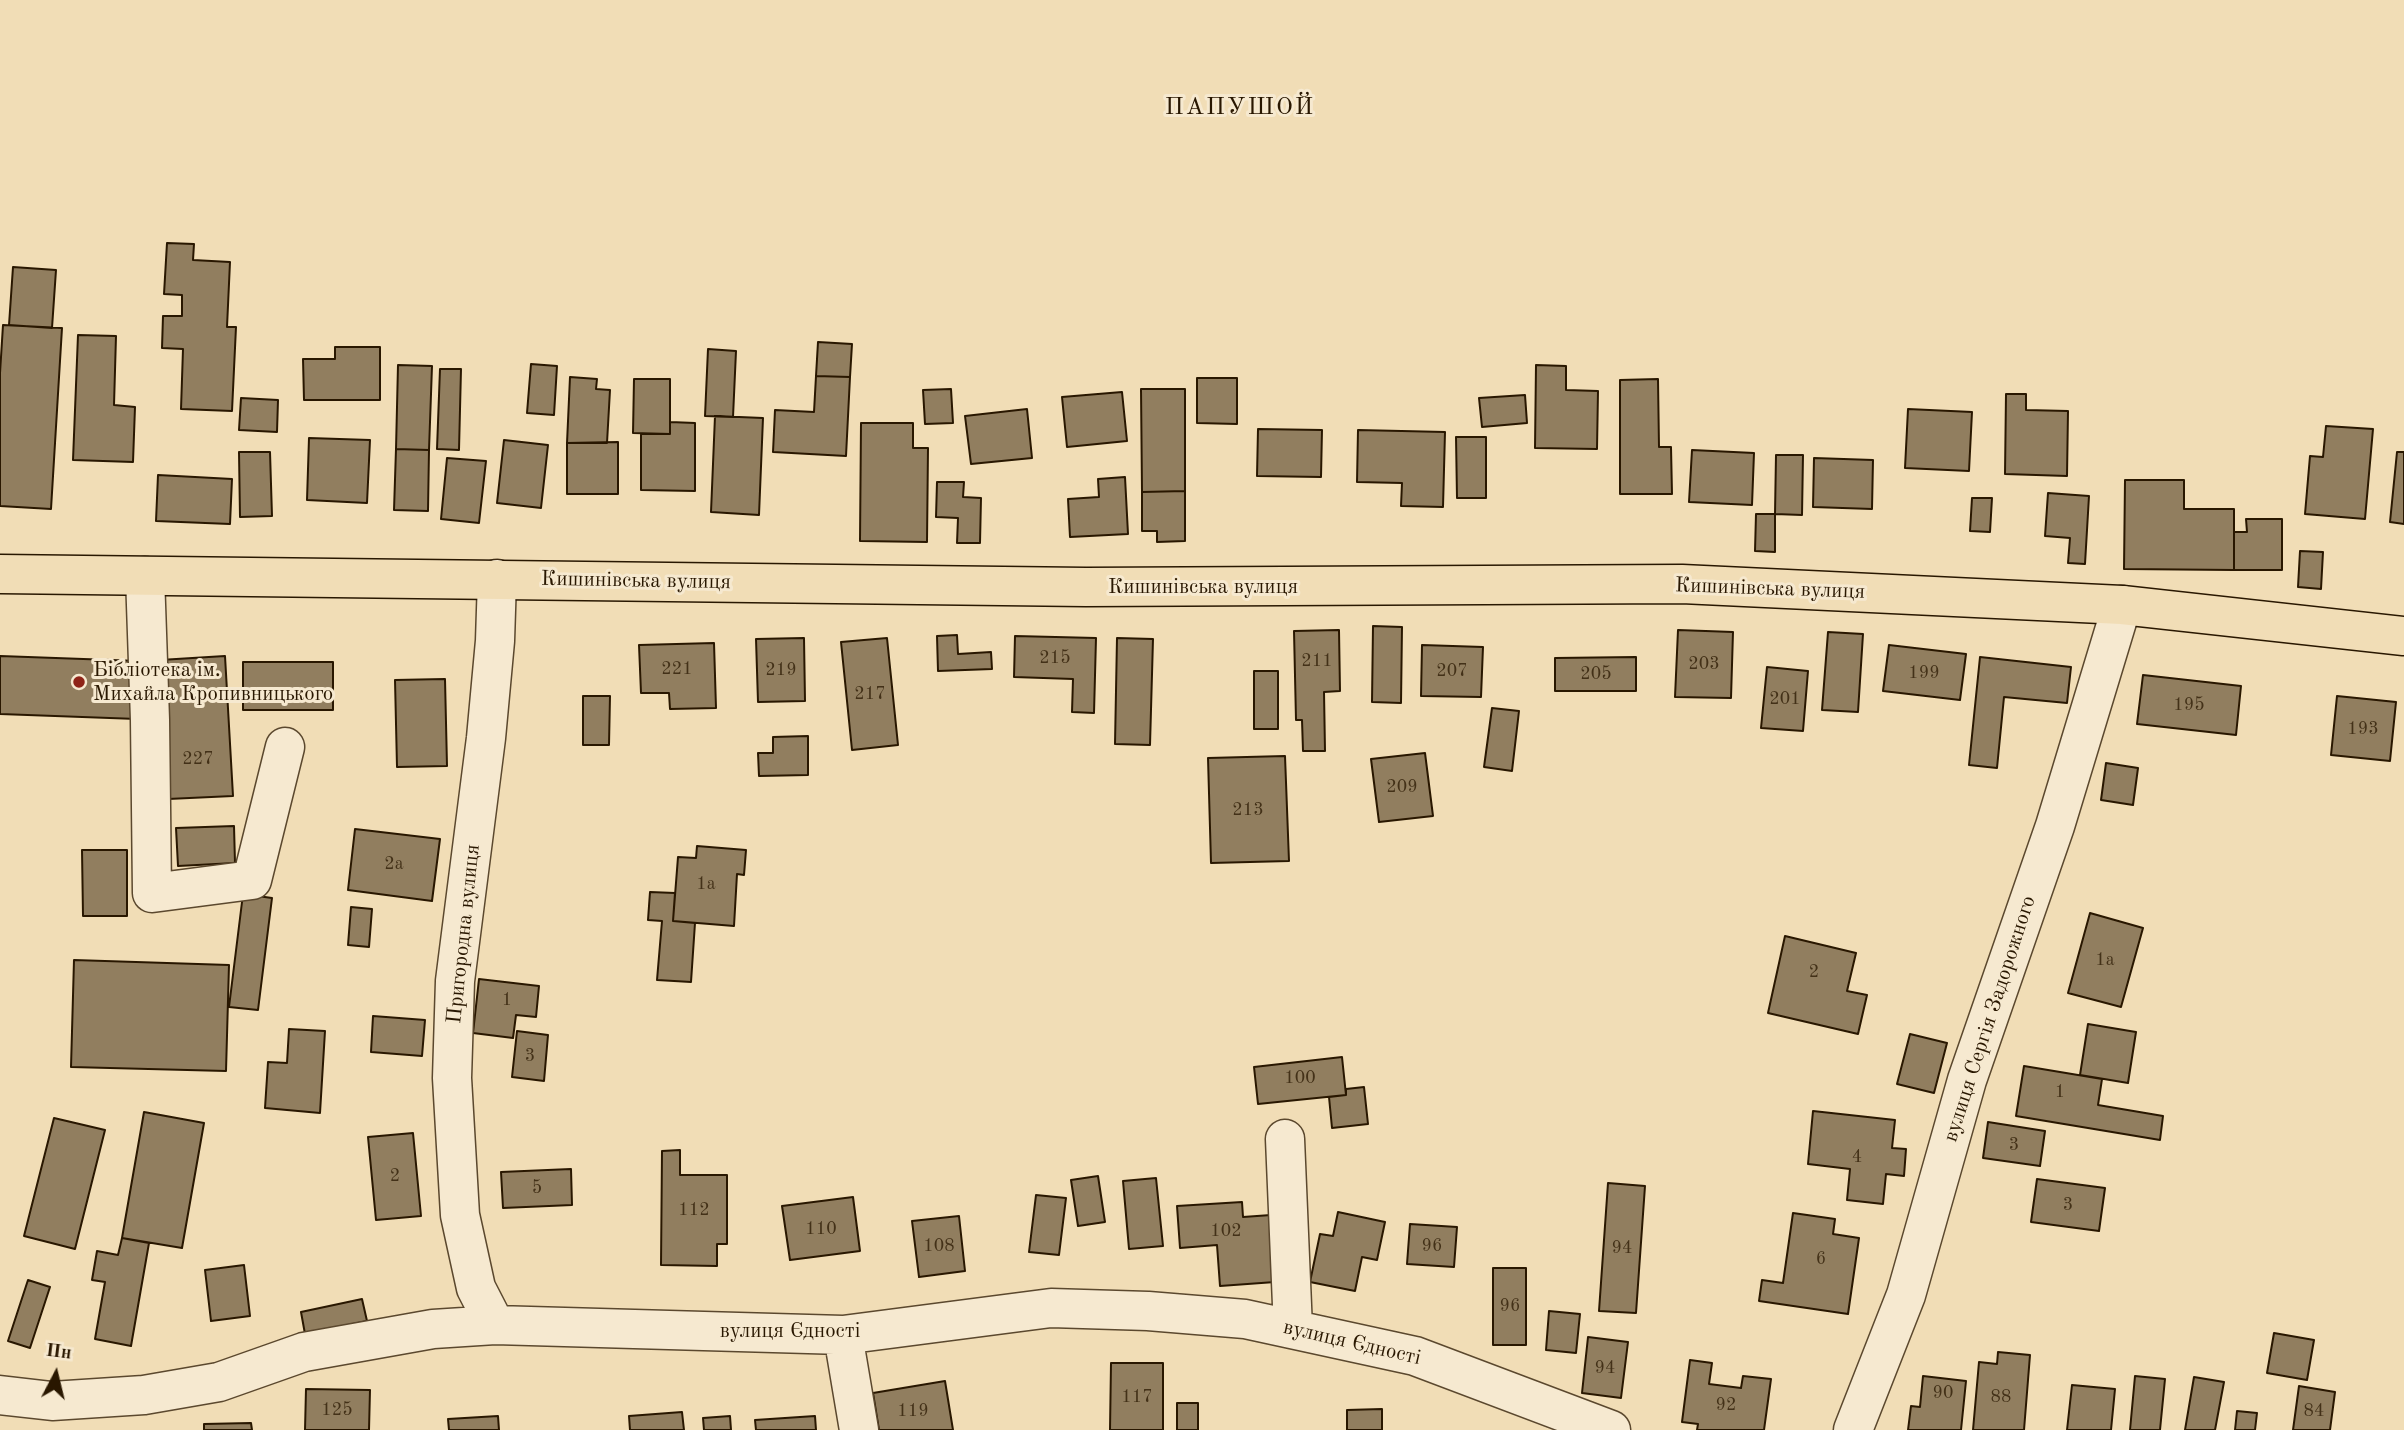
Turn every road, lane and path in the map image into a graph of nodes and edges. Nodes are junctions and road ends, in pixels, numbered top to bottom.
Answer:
1 (0, 574) edge
2 (145, 576) junction
3 (497, 579) junction
4 (2122, 605) junction
5 (2404, 636) edge
6 (285, 747) dead end
7 (1285, 1139) dead end
8 (495, 1325) junction
9 (1293, 1329) junction
10 (843, 1335) junction
11 (0, 1395) edge
12 (859, 1430) edge
13 (1611, 1430) edge
14 (1853, 1430) edge

1 - 2 main road, Кишинівська вулиця
2 - 3 main road, Кишинівська вулиця
2 - 6 street
3 - 4 main road, Кишинівська вулиця
3 - 8 street, Пригородна вулиця
4 - 5 main road, Кишинівська вулиця
4 - 14 street, вулиця Сергія Задорожного
7 - 9 street
8 - 10 street, вулиця Єдності
8 - 11 street, вулиця Єдності
9 - 10 street, вулиця Єдності
9 - 13 street, вулиця Єдності
10 - 12 street

